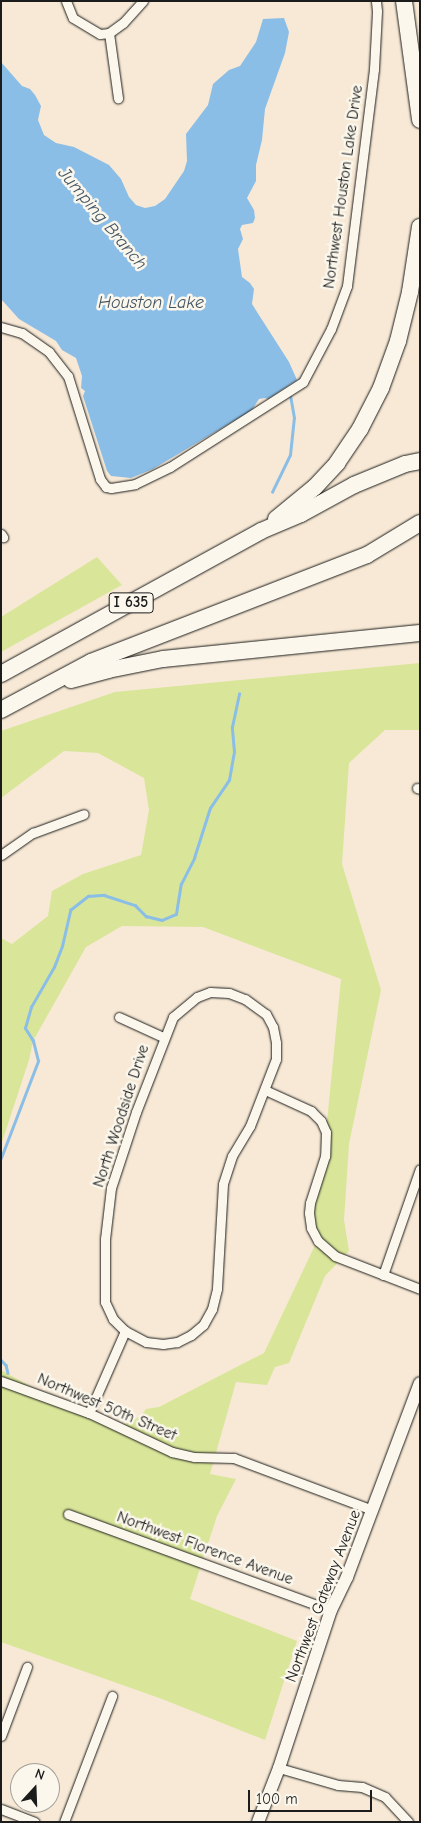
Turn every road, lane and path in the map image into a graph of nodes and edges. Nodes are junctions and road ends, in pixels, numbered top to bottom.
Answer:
1 (66, 1) edge
2 (143, 1) edge
3 (376, 1) edge
4 (404, 1) edge
5 (109, 33) junction
6 (118, 98) dead end
7 (420, 120) edge
8 (420, 227) edge
9 (1, 327) edge
10 (420, 461) edge
11 (420, 523) edge
12 (261, 531) junction
13 (420, 633) edge
14 (1, 674) edge
15 (47, 686) junction
16 (1, 710) edge
17 (84, 814) dead end
18 (1, 855) edge
19 (118, 1017) dead end
20 (163, 1037) junction
21 (265, 1090) junction
22 (420, 1170) edge
23 (383, 1275) junction
24 (420, 1289) edge
25 (125, 1331) junction
26 (1, 1381) edge
27 (420, 1383) edge
28 (89, 1413) junction
29 (372, 1510) junction
30 (68, 1514) dead end
31 (331, 1610) junction
32 (27, 1667) dead end
33 (112, 1696) dead end
34 (1, 1736) edge
35 (279, 1768) junction
36 (1, 1809) edge
37 (35, 1822) edge
38 (64, 1822) edge
39 (258, 1822) edge
40 (408, 1822) edge

1 - 5 street
2 - 5 street
3 - 9 street, Northwest Houston Lake Drive
4 - 7 highway
5 - 6 street
8 - 12 highway
10 - 12 highway
11 - 15 highway
12 - 14 highway, I 635
13 - 15 highway
15 - 16 highway
17 - 18 street
19 - 20 street
20 - 21 street, North Woodside Drive
20 - 25 street, North Woodside Drive
21 - 23 street
21 - 25 street
22 - 23 street
23 - 24 street
25 - 28 street
26 - 28 street, Northwest 50th Street
27 - 29 main road, Northwest Gateway Avenue
28 - 29 street, Northwest 50th Street
29 - 31 main road, Northwest Gateway Avenue
30 - 31 street, Northwest Florence Avenue
31 - 35 main road, Northwest Gateway Avenue
32 - 34 street
33 - 38 street
35 - 39 main road, Northwest Gateway Avenue
35 - 40 street
36 - 37 street

